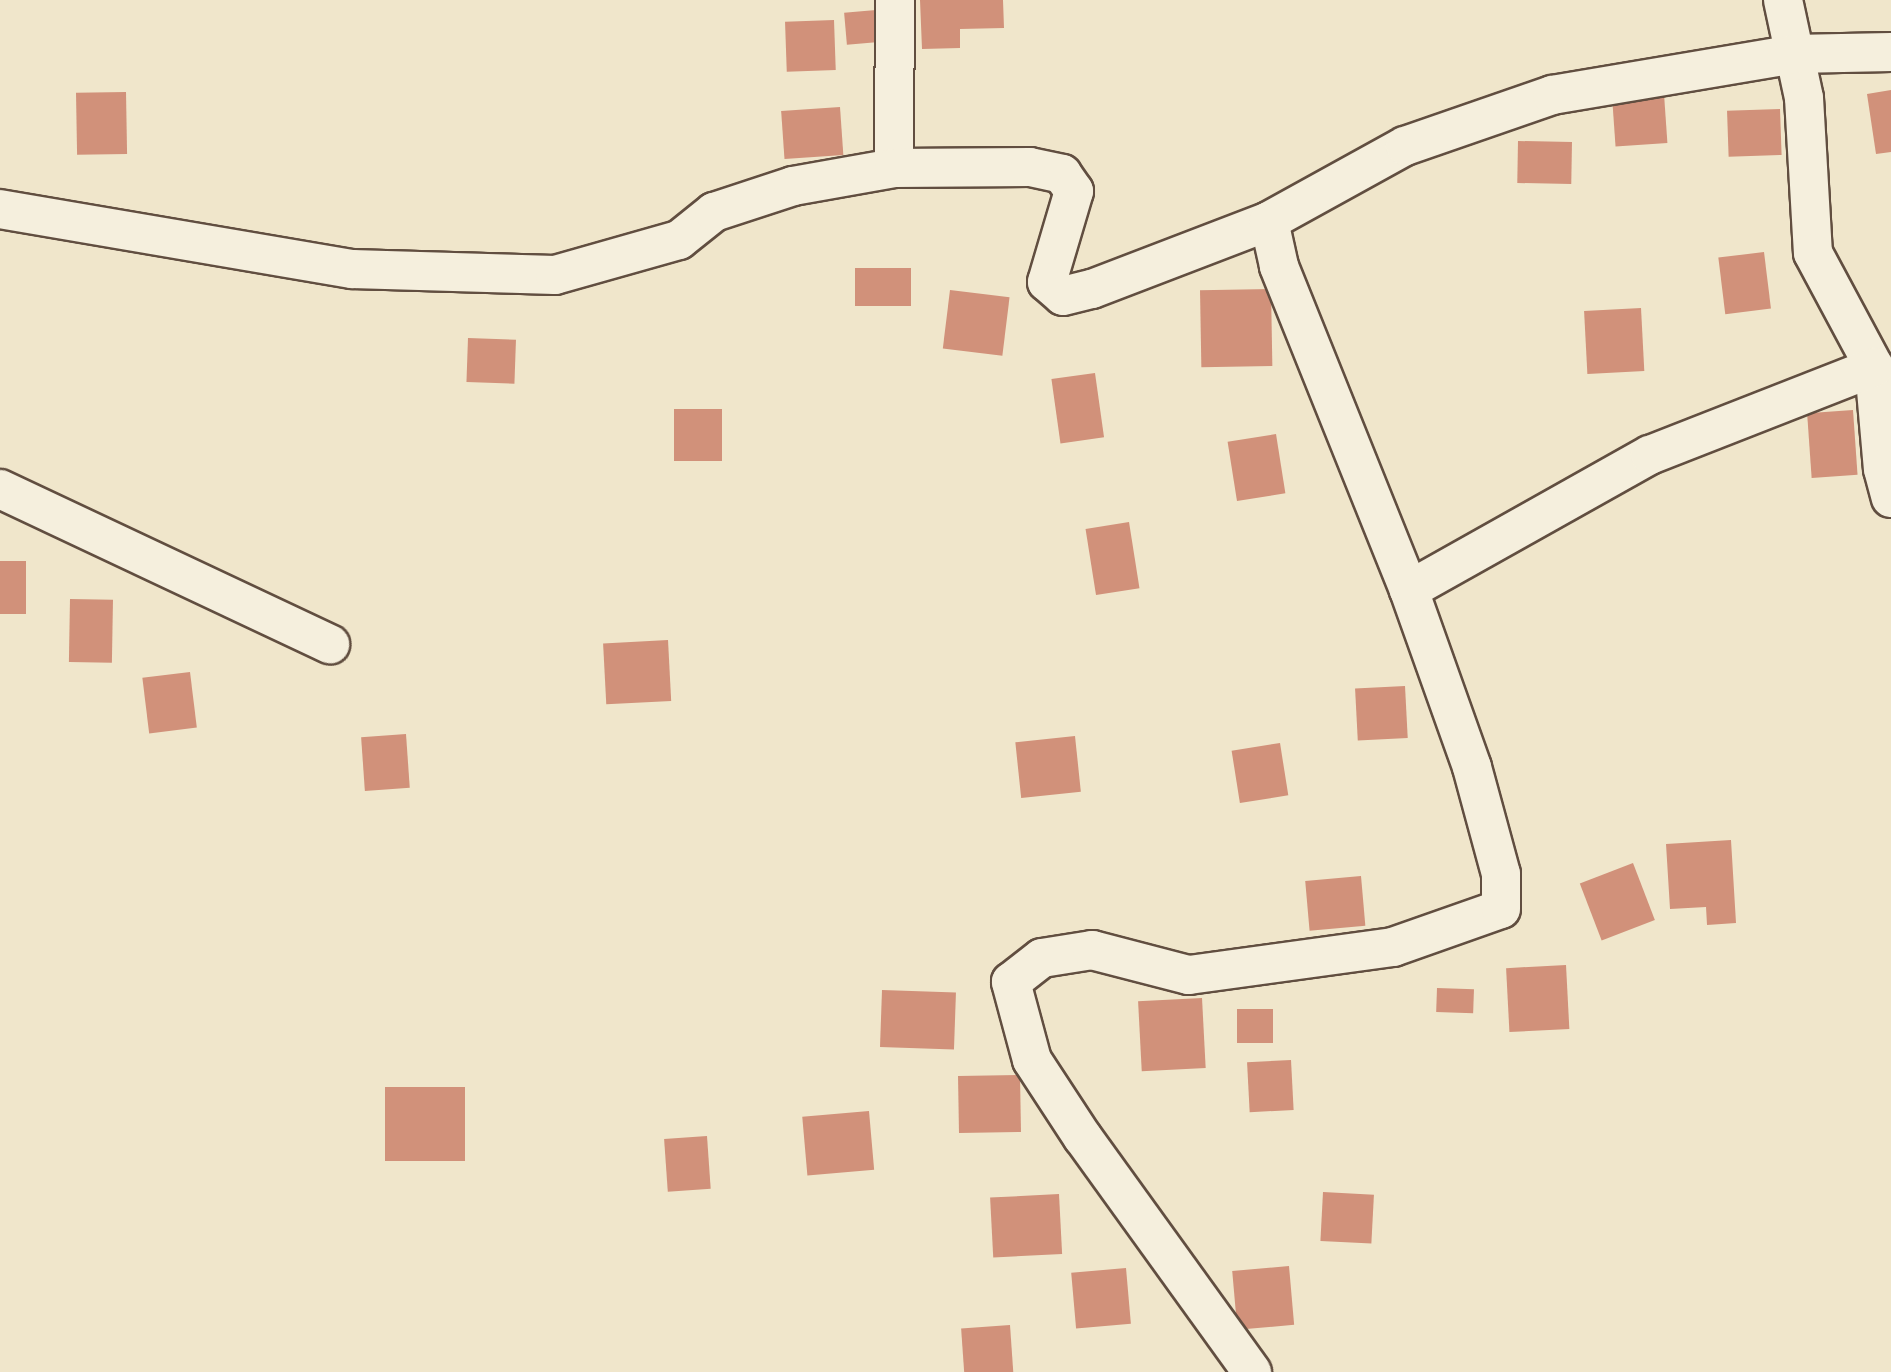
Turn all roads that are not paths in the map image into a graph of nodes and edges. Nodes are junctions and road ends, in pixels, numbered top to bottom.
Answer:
1 (895, 0) edge
2 (1783, 0) edge
3 (1891, 52) edge
4 (1794, 54) junction
5 (894, 168) junction
6 (0, 209) edge
7 (1269, 221) junction
8 (1874, 367) junction
9 (0, 489) edge
10 (1891, 498) edge
11 (1409, 590) junction
12 (330, 644) dead end
13 (1252, 1372) edge

1 - 5 street
2 - 4 street
3 - 4 street
4 - 7 street
4 - 8 street
5 - 6 street
5 - 7 street
7 - 11 street
8 - 10 street
8 - 11 street
9 - 12 street
11 - 13 street

